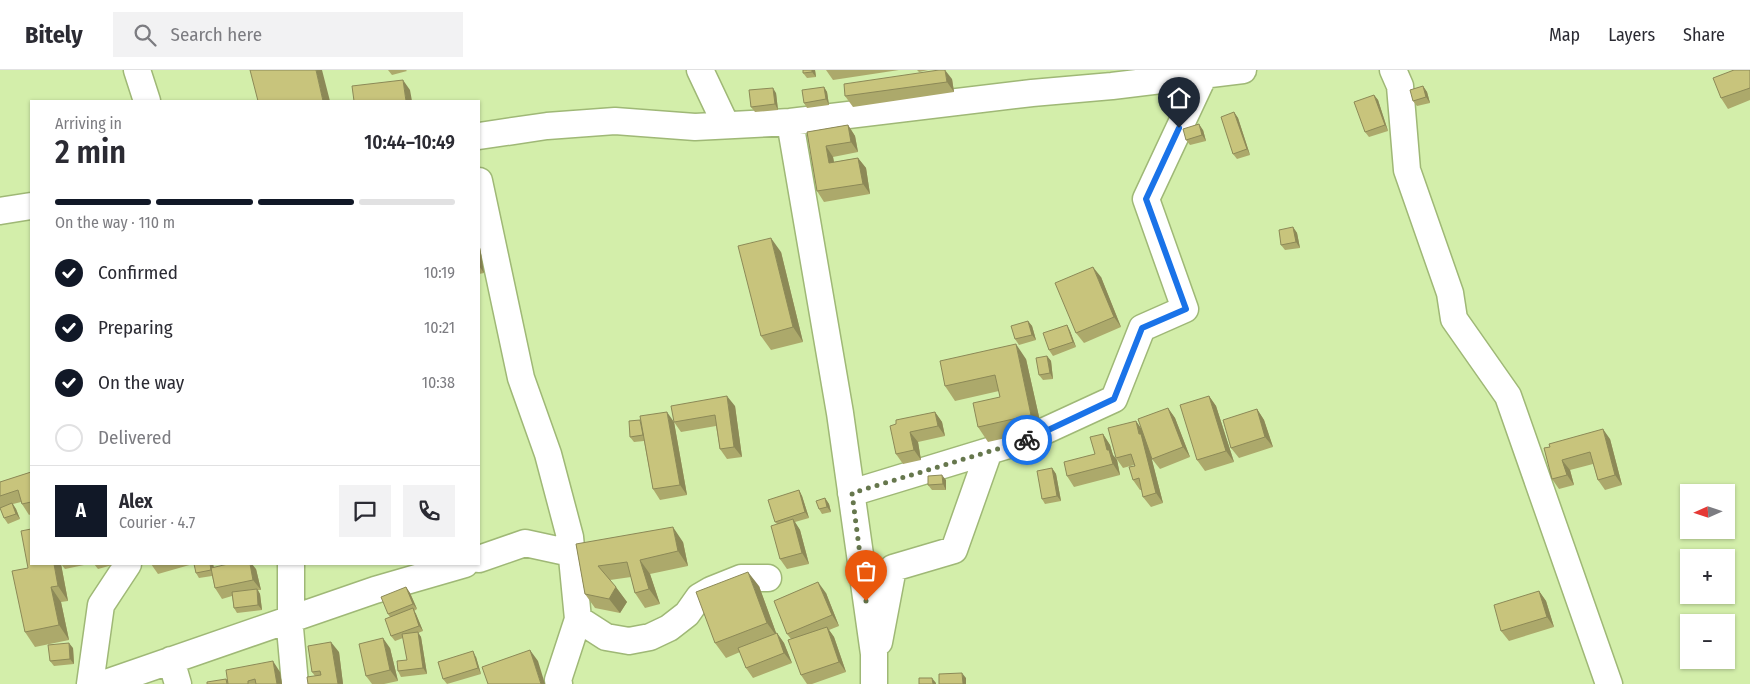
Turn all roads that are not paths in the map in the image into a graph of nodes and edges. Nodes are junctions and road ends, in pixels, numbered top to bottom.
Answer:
1 (137, 70) edge
2 (700, 70) edge
3 (1242, 70) edge
4 (1394, 70) edge
5 (1204, 75) junction
6 (147, 100) edge
7 (790, 122) junction
8 (726, 125) junction
9 (480, 136) edge
10 (480, 186) edge
11 (30, 206) edge
12 (0, 212) edge
13 (989, 451) junction
14 (852, 493) junction
15 (571, 553) junction
16 (480, 559) edge
17 (127, 565) edge
18 (291, 565) edge
19 (462, 565) edge
20 (768, 578) dead end
21 (291, 619) junction
22 (578, 619) junction
23 (175, 672) edge
24 (871, 679) edge
25 (90, 684) edge
26 (103, 684) edge
27 (295, 684) edge
28 (559, 684) edge
29 (1609, 684) edge

1 - 6 street
2 - 8 street
3 - 5 street
4 - 29 street
5 - 7 street
5 - 13 street
7 - 8 street
7 - 14 street
8 - 9 street
10 - 15 street
11 - 12 street
13 - 14 street
13 - 24 street
14 - 24 street
15 - 16 street
15 - 22 street
17 - 25 street
18 - 21 street
19 - 21 street
20 - 22 street
21 - 23 street
21 - 27 street
22 - 28 street
23 - 26 street

